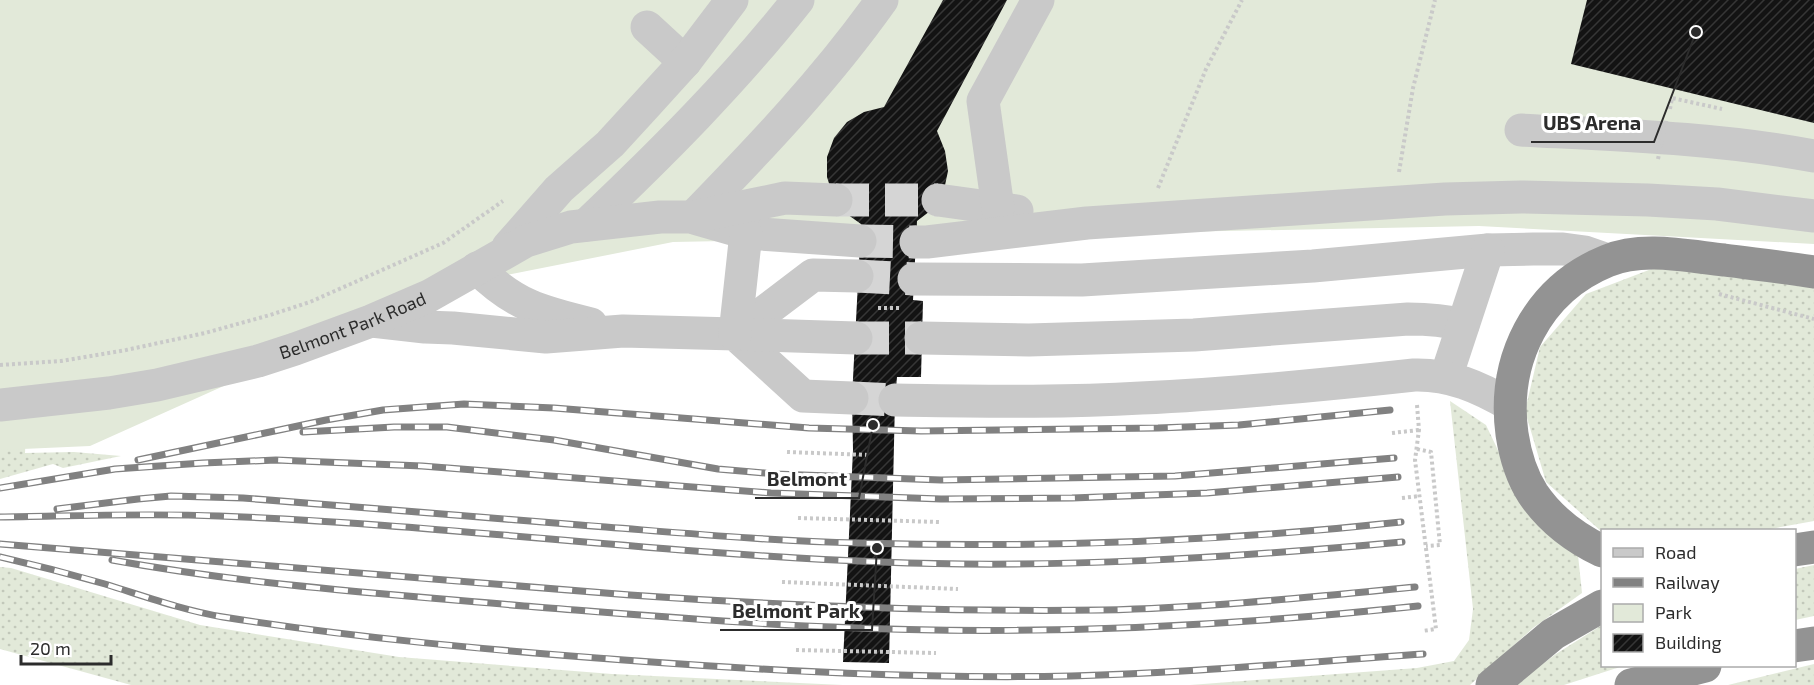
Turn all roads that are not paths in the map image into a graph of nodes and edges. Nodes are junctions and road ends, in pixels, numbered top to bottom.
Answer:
1 (732, 0) edge
2 (798, 0) edge
3 (882, 0) edge
4 (1038, 0) edge
5 (647, 27) dead end
6 (685, 62) junction
7 (1521, 130) dead end
8 (1814, 156) edge
9 (836, 200) tunnel mouth
10 (938, 200) tunnel mouth
11 (998, 208) junction
12 (1814, 216) edge
13 (693, 218) junction
14 (1087, 223) junction
15 (586, 225) junction
16 (746, 233) junction
17 (860, 241) tunnel mouth
18 (916, 242) tunnel mouth
19 (1488, 250) junction
20 (490, 260) junction
21 (1608, 260) junction
22 (1814, 272) edge
23 (857, 276) tunnel mouth
24 (914, 279) tunnel mouth
25 (371, 321) junction
26 (1463, 325) junction
27 (623, 331) junction
28 (735, 334) junction
29 (856, 338) tunnel mouth
30 (921, 338) tunnel mouth
31 (1446, 377) junction
32 (852, 398) tunnel mouth
33 (895, 400) tunnel mouth
34 (0, 405) edge
35 (1510, 405) junction
36 (1814, 547) edge
37 (1601, 550) edge
38 (1796, 550) edge
39 (1601, 606) edge
40 (1814, 643) edge
41 (1796, 646) edge
42 (1701, 667) edge
43 (1492, 685) edge
44 (1631, 685) edge

1 - 6 street
2 - 15 street
3 - 13 street
4 - 11 street
5 - 6 street
6 - 20 street
7 - 8 street
9 - 13 street
10 - 11 street
11 - 14 street
12 - 14 street
13 - 15 street, Belmont Park Road
13 - 16 street
14 - 18 street
15 - 20 street, Belmont Park Road
16 - 17 street
16 - 28 street
19 - 21 street
19 - 24 street
19 - 26 street
20 - 25 street, Belmont Park Road
20 - 27 street
21 - 22 highway
21 - 35 highway
23 - 28 street
25 - 27 street
25 - 34 street, Belmont Park Road
26 - 30 street
26 - 31 street
27 - 28 street
28 - 29 street
28 - 32 street
31 - 33 street
31 - 35 street
35 - 37 highway
36 - 38 highway
39 - 43 highway
40 - 41 highway
42 - 44 highway

